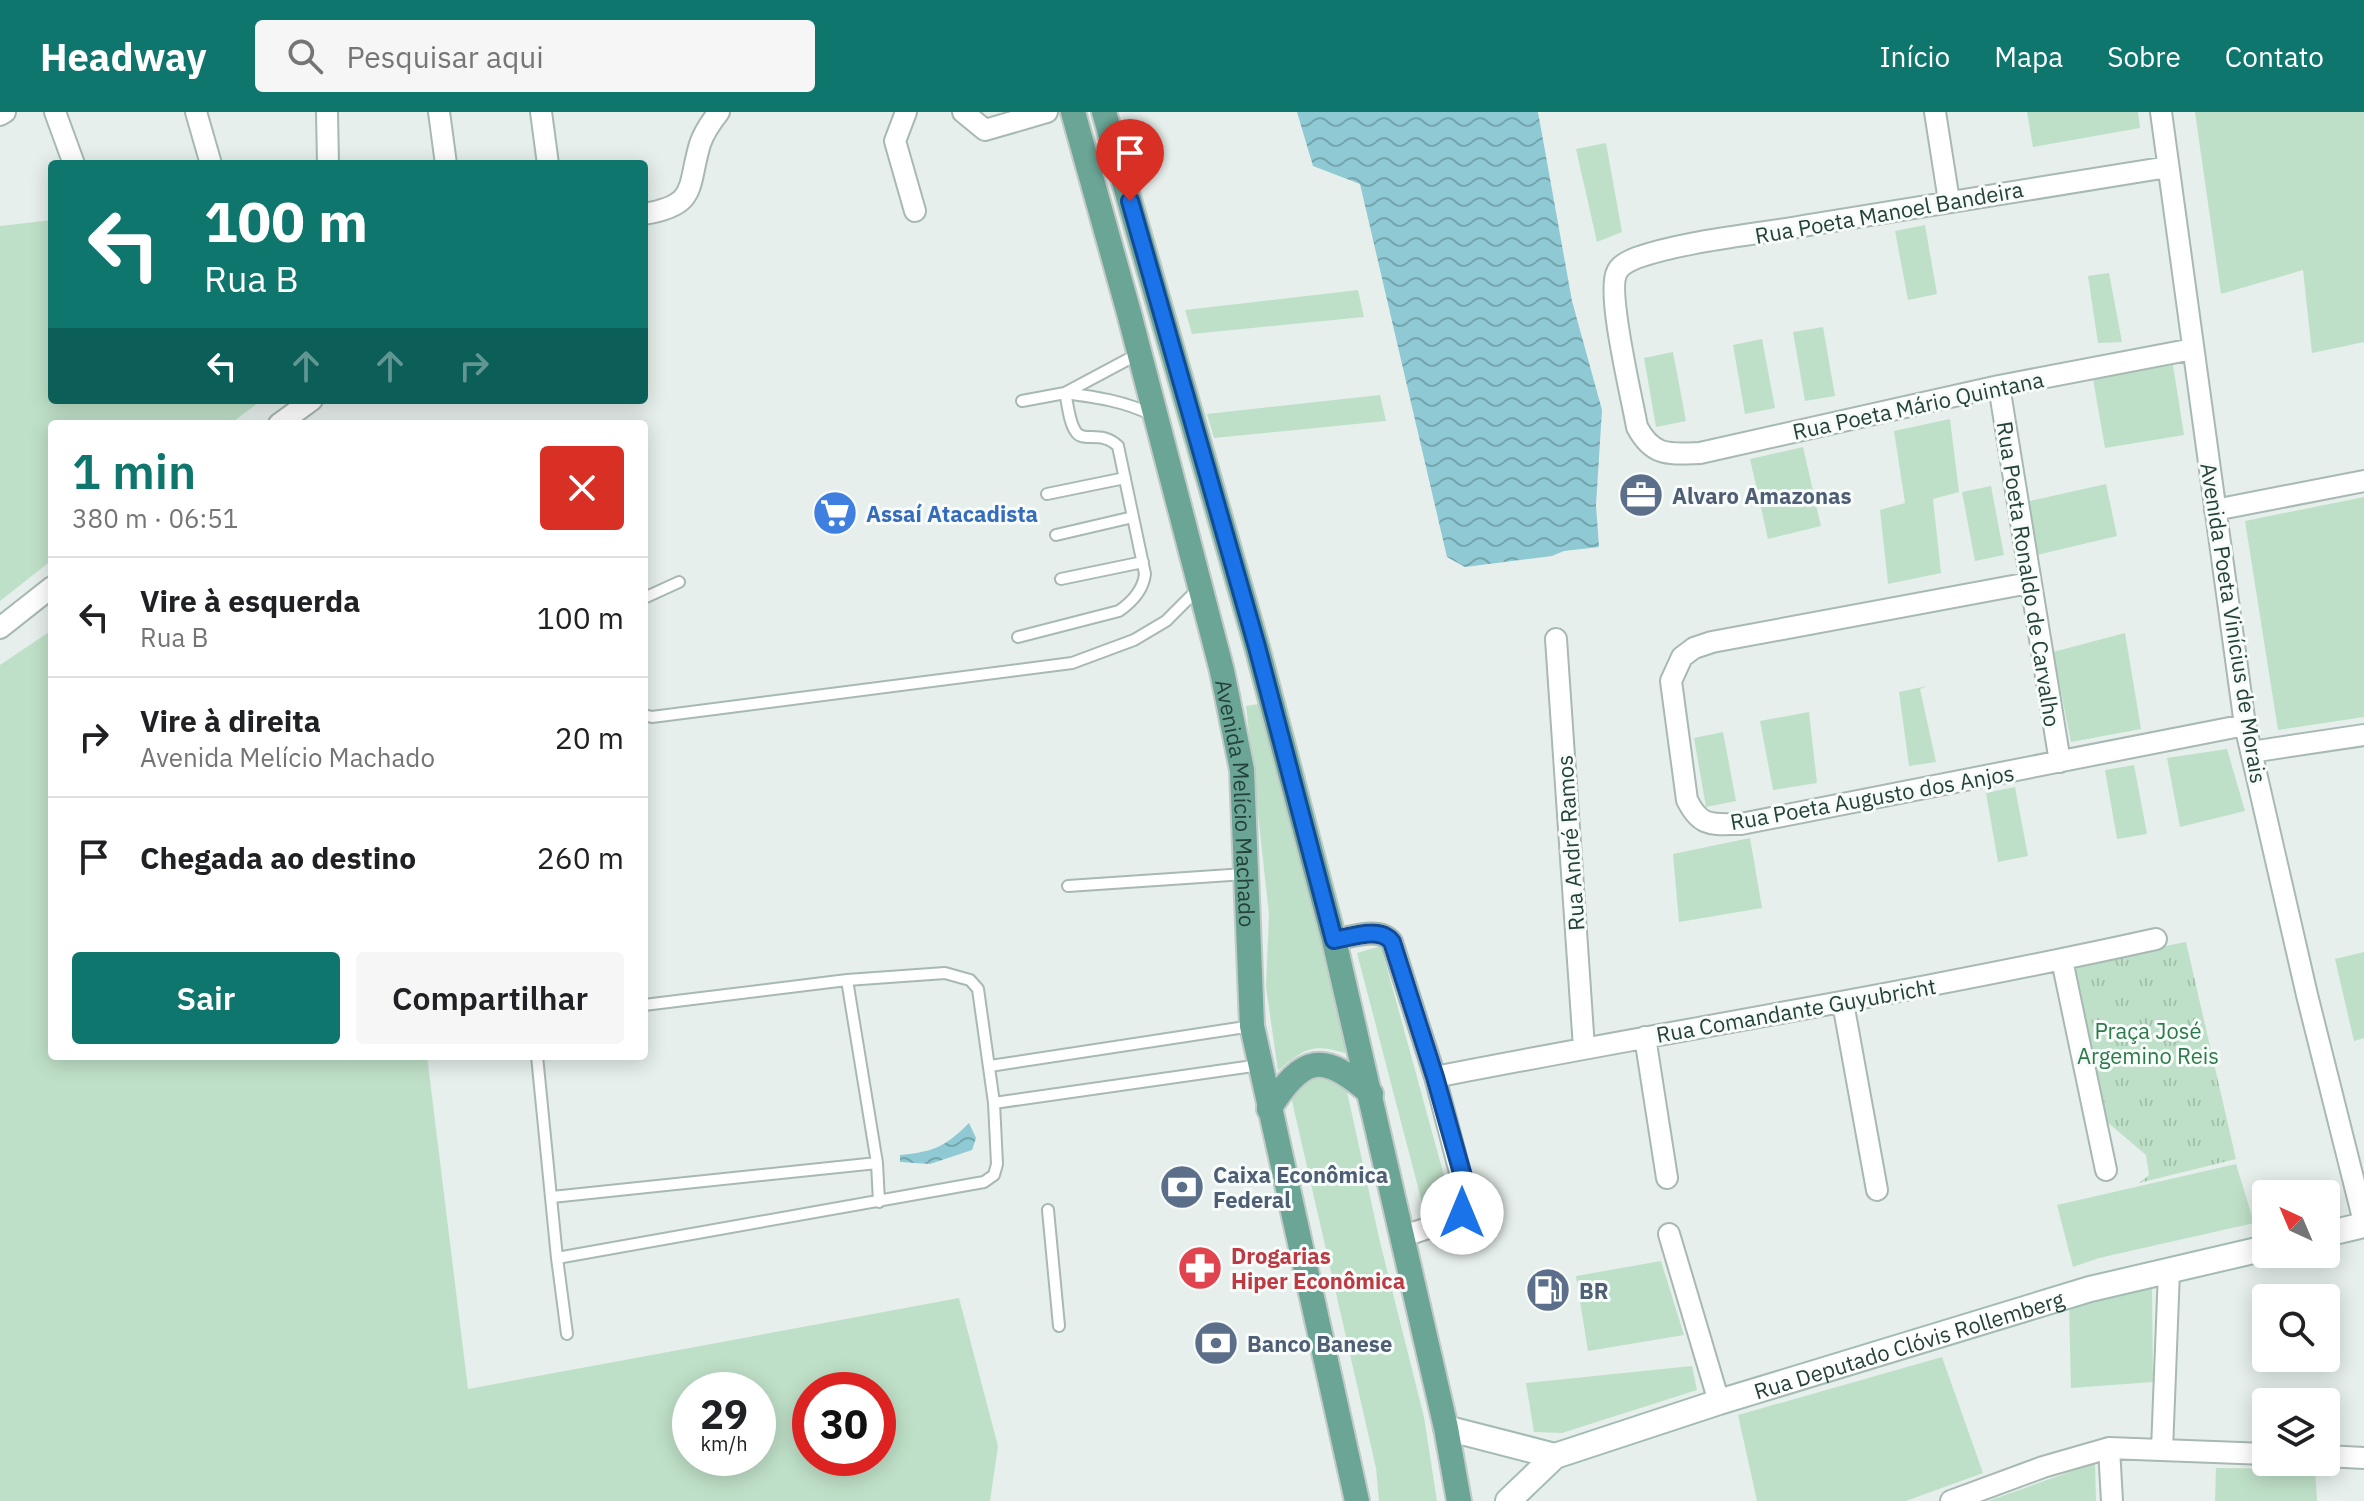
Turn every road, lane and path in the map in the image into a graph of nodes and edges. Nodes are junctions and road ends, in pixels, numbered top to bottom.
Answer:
1 (55, 112) edge
2 (196, 112) edge
3 (327, 112) edge
4 (439, 112) edge
5 (541, 112) edge
6 (719, 112) edge
7 (906, 112) edge
8 (963, 112) edge
9 (1047, 112) edge
10 (1073, 112) edge
11 (1104, 112) edge
12 (1935, 112) edge
13 (2161, 112) edge
14 (73, 160) edge
15 (210, 160) edge
16 (328, 160) edge
17 (445, 160) edge
18 (547, 160) edge
19 (2168, 167) junction
20 (1949, 201) junction
21 (915, 211) dead end
22 (648, 213) edge
23 (2193, 349) junction
24 (1140, 353) junction
25 (1999, 386) junction
26 (1065, 393) junction
27 (1022, 401) dead end
28 (306, 404) edge
29 (1156, 418) junction
30 (284, 420) edge
31 (1645, 441) joint
32 (1125, 478) junction
33 (2364, 481) edge
34 (1047, 494) dead end
35 (2215, 510) junction
36 (1133, 517) junction
37 (1056, 535) dead end
38 (1143, 562) junction
39 (1061, 579) dead end
40 (679, 582) dead end
41 (2029, 583) junction
42 (1200, 587) junction
43 (48, 590) edge
44 (648, 596) edge
45 (0, 628) edge
46 (1018, 637) dead end
47 (1556, 639) dead end
48 (648, 716) edge
49 (2245, 725) junction
50 (2364, 735) edge
51 (2251, 752) junction
52 (2060, 762) junction
53 (1247, 874) junction
54 (1068, 886) dead end
55 (2156, 939) dead end
56 (1334, 940) junction
57 (2062, 960) junction
58 (847, 980) junction
59 (1843, 1003) junction
60 (648, 1005) edge
61 (1252, 1026) junction
62 (1645, 1037) junction
63 (1584, 1048) junction
64 (537, 1060) edge
65 (1260, 1065) junction
66 (990, 1066) junction
67 (1435, 1077) junction
68 (1371, 1094) junction
69 (994, 1103) junction
70 (1269, 1109) junction
71 (877, 1163) junction
72 (2106, 1170) dead end
73 (1667, 1178) dead end
74 (1877, 1190) dead end
75 (552, 1197) junction
76 (879, 1202) junction
77 (1048, 1210) dead end
78 (2364, 1223) edge
79 (2340, 1230) edge
80 (1669, 1234) dead end
81 (1401, 1237) junction
82 (2252, 1251) edge
83 (557, 1258) junction
84 (2169, 1271) junction
85 (1059, 1326) dead end
86 (567, 1334) dead end
87 (1719, 1402) junction
88 (1446, 1428) junction
89 (2109, 1448) junction
90 (2162, 1450) junction
91 (2252, 1453) edge
92 (1555, 1456) junction
93 (2340, 1457) edge
94 (2364, 1458) edge
95 (1357, 1501) edge
96 (1459, 1501) edge
97 (1508, 1501) edge
98 (1951, 1501) edge
99 (2112, 1501) edge

1 - 14 street
2 - 15 street
3 - 16 street
4 - 17 street
5 - 18 street
6 - 22 street
7 - 21 street
8 - 9 street
10 - 24 main road, Avenida Melício Machado
11 - 56 main road, Avenida Melício Machado
12 - 20 street
13 - 19 street, Avenida Poeta Vinícius de Morais
19 - 20 street, Rua Poeta Manoel Bandeira
19 - 23 street, Avenida Poeta Vinícius de Morais
20 - 31 street, Rua Poeta Manoel Bandeira
23 - 25 street, Rua Poeta Mário Quintana
23 - 35 street, Avenida Poeta Vinícius de Morais
24 - 26 lane
24 - 29 main road, Avenida Melício Machado
25 - 31 street, Rua Poeta Mário Quintana
25 - 41 street, Rua Poeta Ronaldo de Carvalho
26 - 27 lane
26 - 29 lane
26 - 32 lane
28 - 30 street
29 - 42 main road, Avenida Melício Machado
32 - 34 lane
32 - 36 lane
33 - 35 street
35 - 49 street, Avenida Poeta Vinícius de Morais
36 - 37 lane
36 - 38 lane
38 - 39 lane
38 - 46 lane
40 - 44 lane
41 - 52 street, Rua Poeta Ronaldo de Carvalho
41 - 52 street, Rua Poeta Augusto dos Anjos
42 - 48 lane
42 - 53 main road, Avenida Melício Machado
43 - 45 street
47 - 63 street, Rua André Ramos
49 - 51 street, Avenida Poeta Vinícius de Morais
49 - 52 street, Rua Poeta Augusto dos Anjos
50 - 51 street
51 - 78 street, Avenida Poeta Vinícius de Morais
53 - 54 lane
53 - 61 main road, Avenida Melício Machado
55 - 57 street, Rua Comandante Guyubricht
56 - 67 street
56 - 68 main road, Avenida Melício Machado
57 - 59 street, Rua Comandante Guyubricht
57 - 72 street
58 - 60 lane
58 - 66 lane
58 - 71 lane
59 - 62 street, Rua Comandante Guyubricht
59 - 74 street
61 - 65 main road, Avenida Melício Machado
61 - 66 lane
62 - 63 street, Rua Comandante Guyubricht
62 - 73 street
63 - 67 street, Rua Comandante Guyubricht
64 - 75 lane
65 - 69 lane
65 - 70 main road, Avenida Melício Machado
66 - 69 lane
67 - 81 street
68 - 70 main road
68 - 81 main road, Avenida Melício Machado
69 - 76 lane
70 - 95 main road, Avenida Melício Machado
71 - 75 lane
71 - 76 lane
75 - 83 lane
76 - 83 lane
77 - 85 lane
78 - 79 street
80 - 87 street
81 - 88 main road, Avenida Melício Machado
82 - 84 street, Rua Deputado Clóvis Rollemberg
83 - 86 lane
84 - 87 street, Rua Deputado Clóvis Rollemberg
84 - 90 street
87 - 92 street, Rua Deputado Clóvis Rollemberg
88 - 92 street
88 - 96 main road, Avenida Melício Machado
89 - 90 street
89 - 98 street
89 - 99 street
90 - 91 street
92 - 97 street, Rua Deputado Clóvis Rollemberg
93 - 94 street

